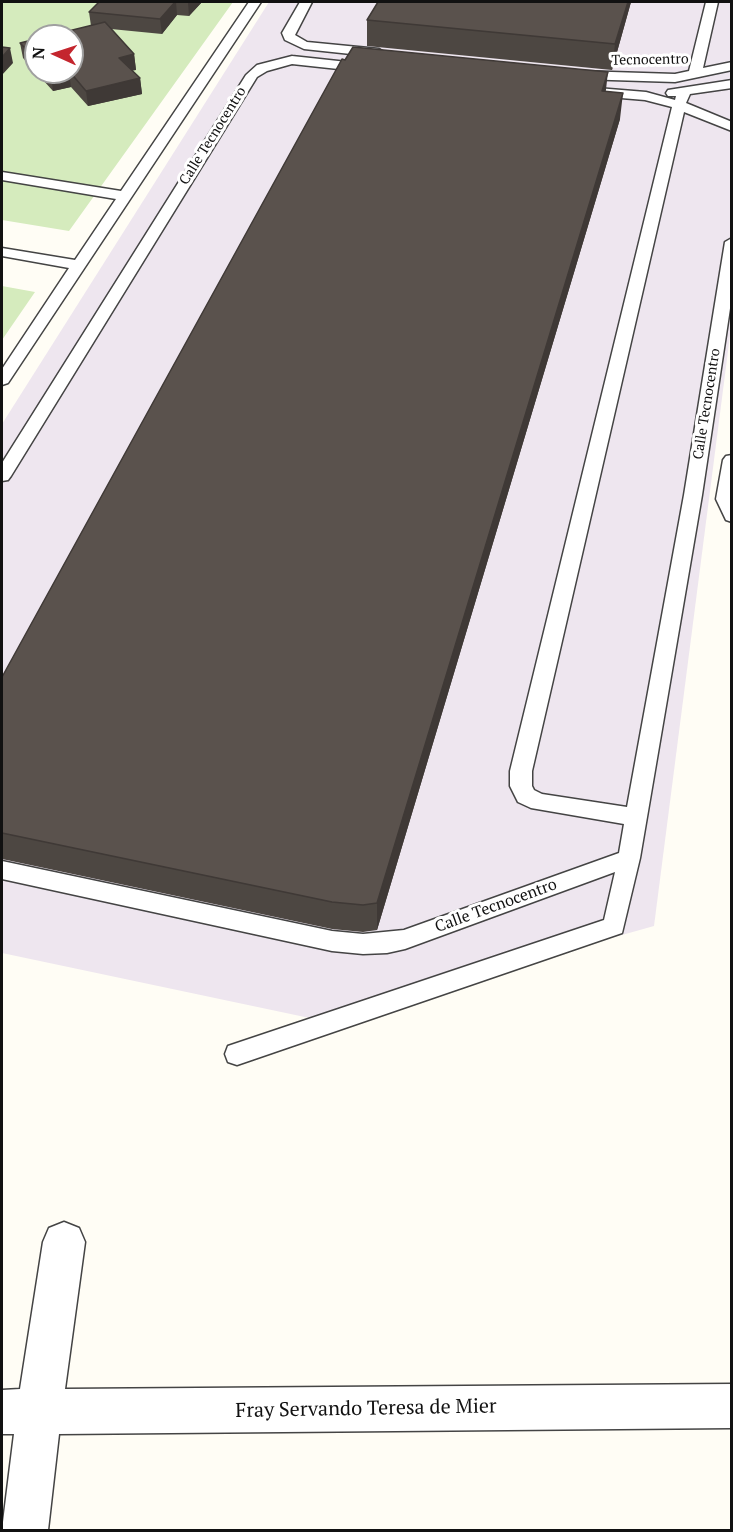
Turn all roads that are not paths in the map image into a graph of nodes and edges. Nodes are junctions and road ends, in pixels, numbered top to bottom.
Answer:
1 (255, 2) edge
2 (306, 2) edge
3 (712, 2) edge
4 (395, 55) edge
5 (732, 66) edge
6 (385, 70) edge
7 (566, 74) edge
8 (695, 74) junction
9 (732, 84) edge
10 (581, 91) edge
11 (682, 98) junction
12 (732, 127) edge
13 (2, 176) edge
14 (123, 196) junction
15 (732, 242) edge
16 (2, 252) edge
17 (78, 265) junction
18 (2, 380) edge
19 (732, 460) edge
20 (2, 476) edge
21 (693, 495) junction
22 (728, 507) edge
23 (635, 817) junction
24 (628, 858) junction
25 (2, 870) edge
26 (237, 1054) dead end
27 (64, 1242) dead end
28 (732, 1406) edge
29 (20, 1412) edge
30 (25, 1530) edge

1 - 14 lane
2 - 4 lane
3 - 8 lane
5 - 8 lane, Tecnocentro
6 - 20 lane, Calle Tecnocentro
7 - 8 lane, Tecnocentro
9 - 11 lane
10 - 11 lane
11 - 12 lane
11 - 23 lane
13 - 14 lane
14 - 17 lane
15 - 21 lane, Calle Tecnocentro
16 - 17 lane
17 - 18 lane
19 - 22 lane, Calle Tecnocentro
21 - 22 lane, Calle Tecnocentro
21 - 23 lane, Calle Tecnocentro
23 - 24 lane, Calle Tecnocentro
24 - 25 lane, Calle Tecnocentro
24 - 26 lane
27 - 29 street
28 - 29 street, Fray Servando Teresa de Mier
29 - 30 street

